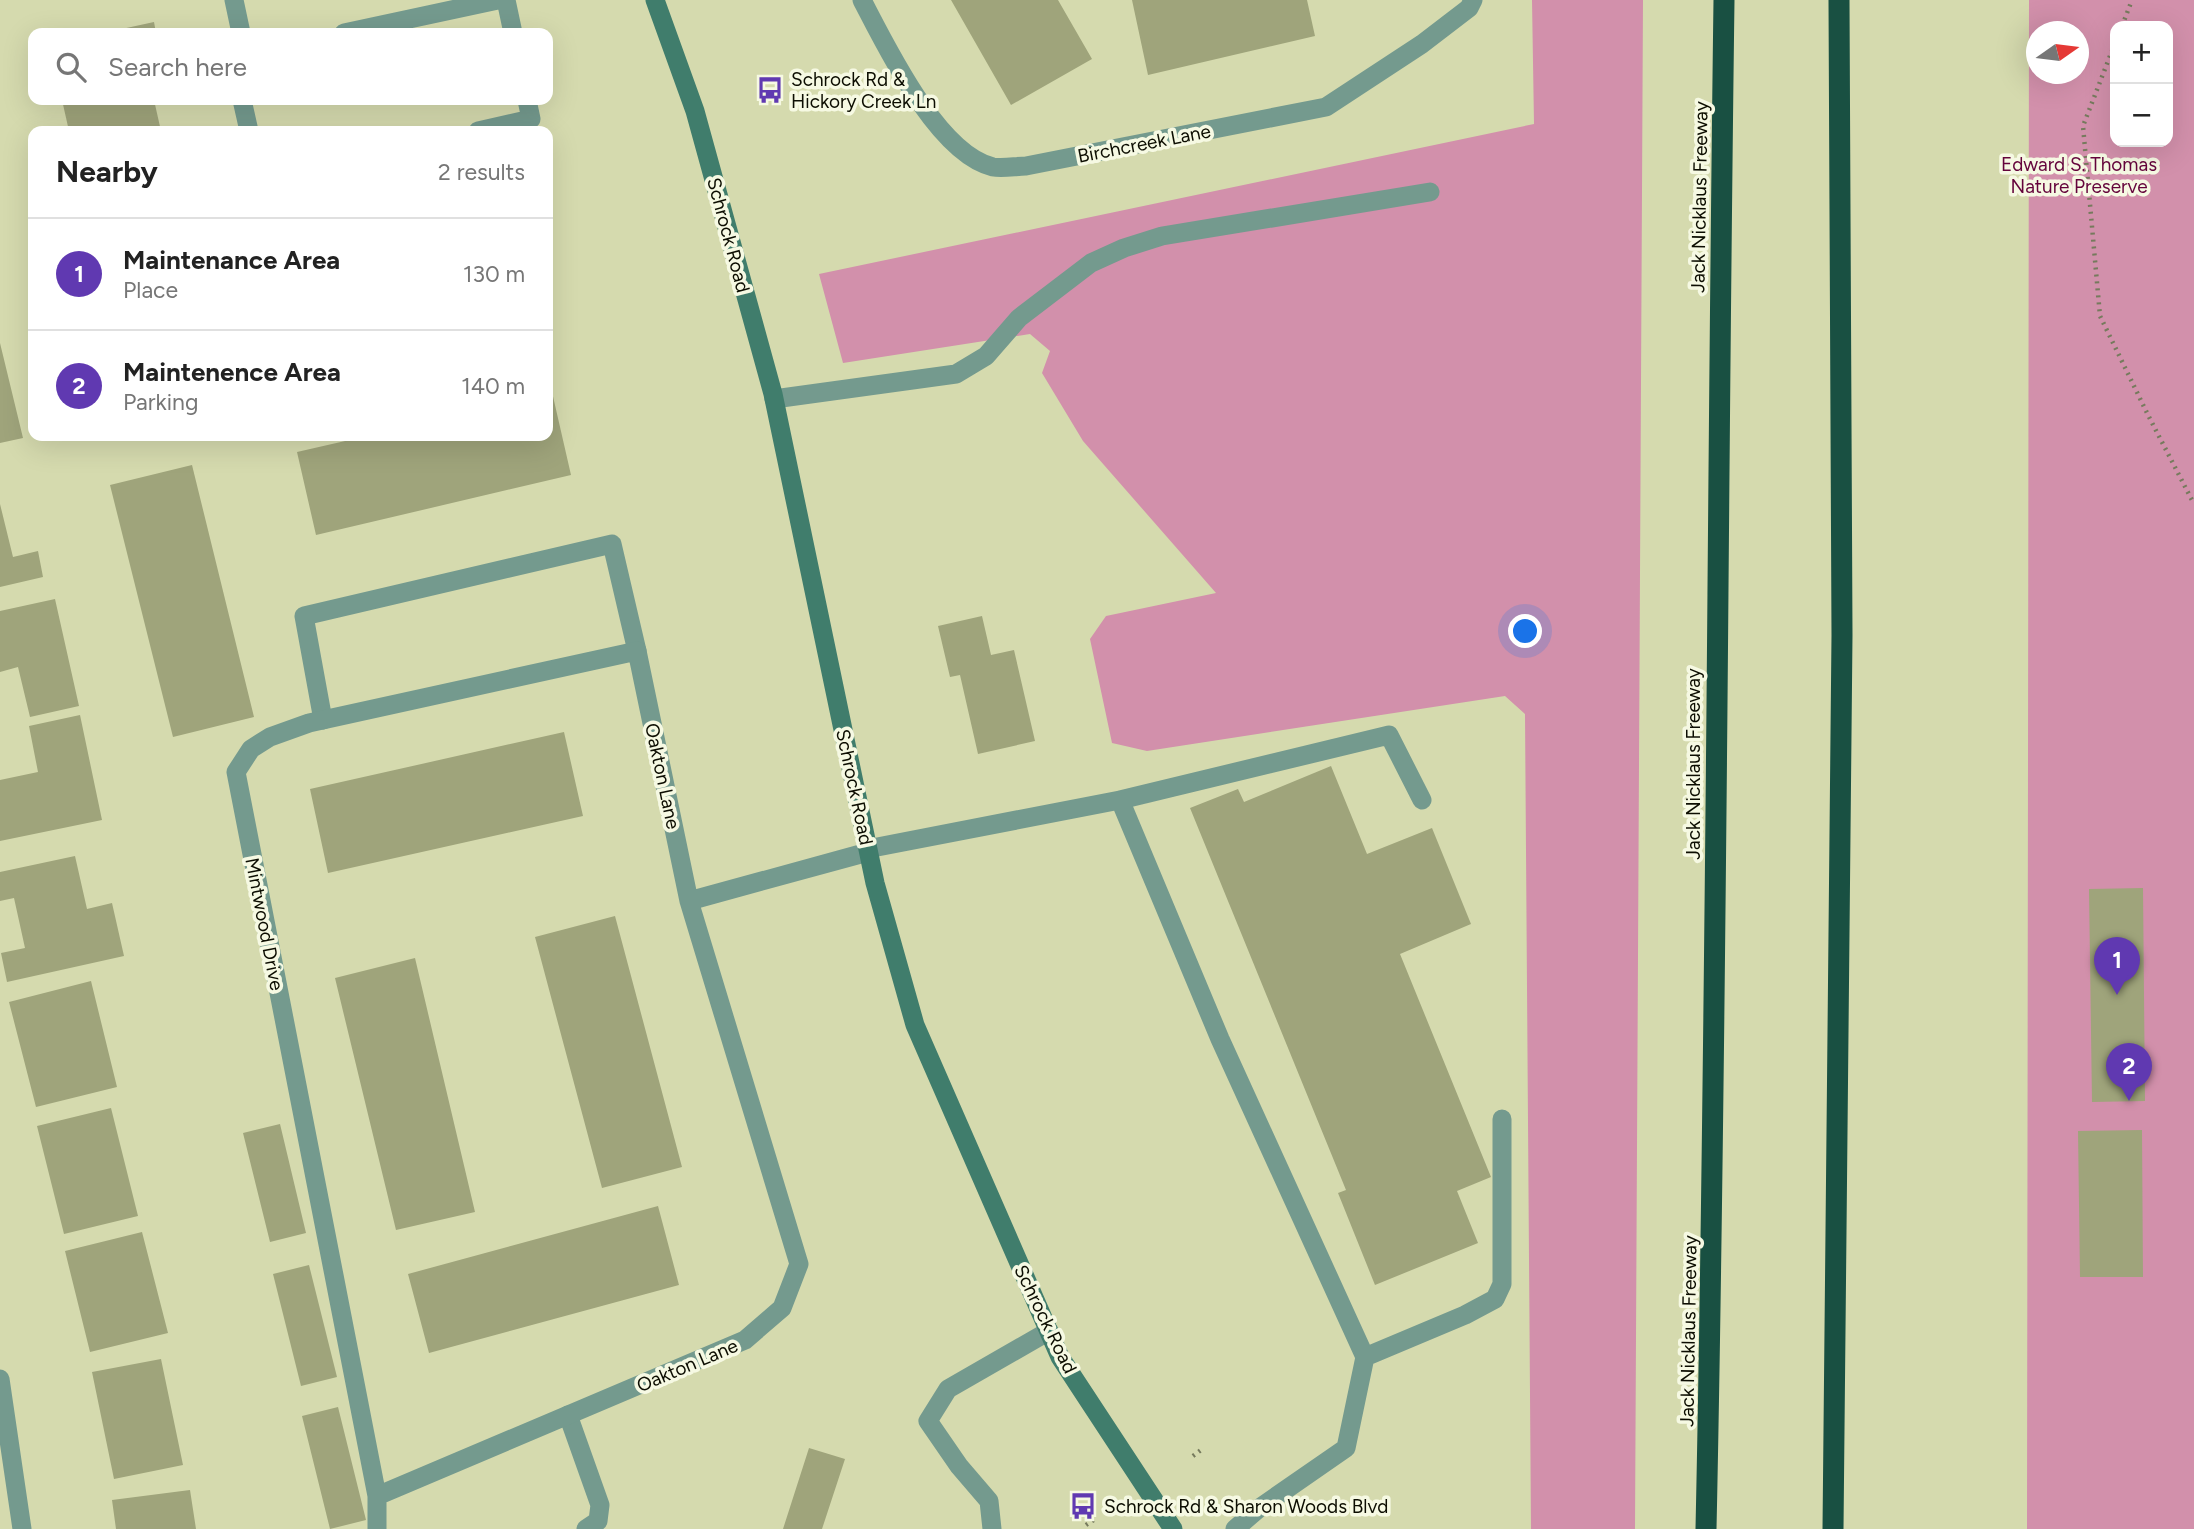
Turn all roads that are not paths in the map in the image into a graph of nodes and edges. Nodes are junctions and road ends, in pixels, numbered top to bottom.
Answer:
1 (234, 0) edge
2 (498, 0) edge
3 (506, 0) edge
4 (656, 0) edge
5 (1473, 0) edge
6 (1724, 0) edge
7 (1839, 0) edge
8 (863, 1) edge
9 (241, 28) edge
10 (367, 28) edge
11 (512, 28) edge
12 (243, 105) edge
13 (528, 105) edge
14 (248, 126) edge
15 (500, 126) edge
16 (1430, 192) dead end
17 (774, 399) junction
18 (637, 651) junction
19 (323, 720) junction
20 (1119, 800) junction
21 (1422, 800) dead end
22 (868, 850) junction
23 (689, 901) junction
24 (1502, 1119) dead end
25 (1049, 1331) junction
26 (1365, 1357) junction
27 (0, 1379) edge
28 (568, 1415) junction
29 (377, 1496) junction
30 (22, 1529) edge
31 (377, 1529) edge
32 (586, 1529) edge
33 (992, 1529) edge
34 (1173, 1529) edge
35 (1235, 1529) edge
36 (1706, 1529) edge
37 (1833, 1529) edge

1 - 9 street
2 - 10 street
3 - 11 street
4 - 17 main road, Schrock Road
5 - 8 street, Birchcreek Lane
6 - 36 highway, Jack Nicklaus Freeway
7 - 37 highway
12 - 14 street
13 - 15 street
16 - 17 street
17 - 22 main road, Schrock Road
18 - 19 street, Mintwood Drive
18 - 19 street, Oakton Lane
18 - 23 street, Oakton Lane
19 - 29 street, Mintwood Drive
20 - 21 street
20 - 22 street
20 - 26 street
22 - 23 street
22 - 25 main road, Schrock Road
23 - 28 street, Oakton Lane
24 - 26 street
25 - 33 street
25 - 34 main road, Schrock Road
26 - 35 street
27 - 30 street
28 - 29 street, Oakton Lane
28 - 32 street
29 - 31 street

